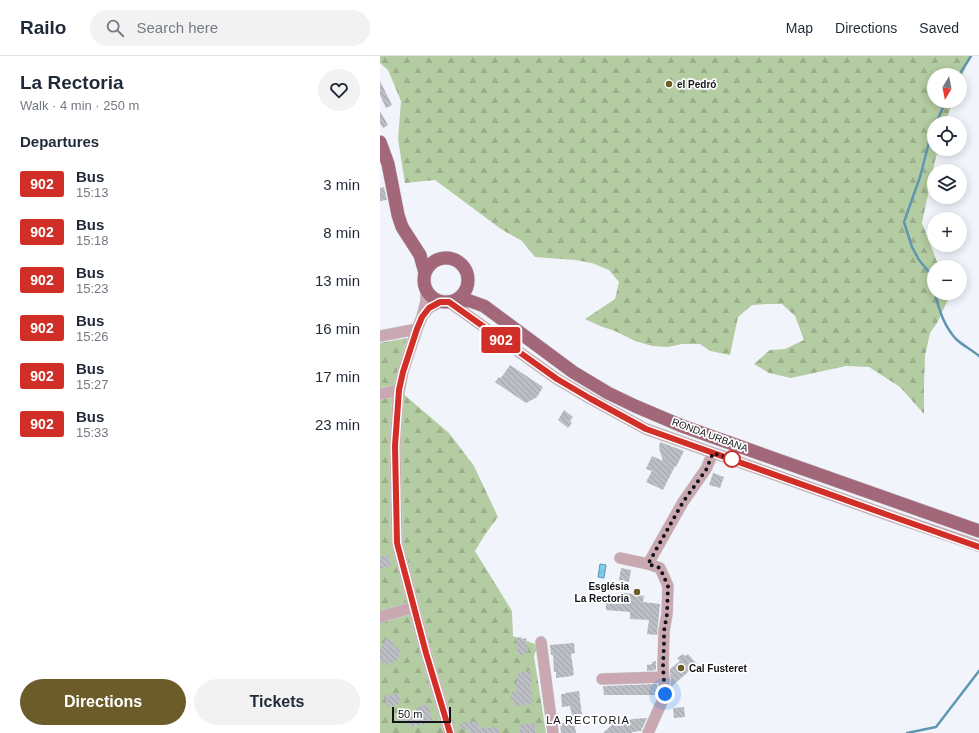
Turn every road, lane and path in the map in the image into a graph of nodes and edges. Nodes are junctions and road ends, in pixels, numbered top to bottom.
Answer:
1 (380, 142) edge
2 (415, 245) junction
3 (440, 259) junction
4 (425, 273) junction
5 (468, 284) junction
6 (426, 289) junction
7 (449, 301) junction
8 (484, 306) junction
9 (422, 317) junction
10 (417, 329) junction
11 (380, 336) edge
12 (399, 390) junction
13 (380, 394) edge
14 (713, 453) junction
15 (979, 531) edge
16 (979, 546) edge
17 (620, 558) dead end
18 (648, 564) junction
19 (414, 607) junction
20 (380, 617) edge
21 (541, 642) dead end
22 (664, 677) junction
23 (602, 680) dead end
24 (450, 733) edge
25 (553, 733) edge
26 (648, 733) edge

1 - 2 main road
2 - 3 main road
2 - 4 main road
3 - 4 main road
3 - 5 main road, RONDA URBANA
4 - 6 main road
5 - 7 main road
5 - 8 main road, RONDA URBANA
6 - 7 main road
6 - 9 street
7 - 8 main road, RONDA URBANA
7 - 9 street
7 - 14 street
8 - 15 main road, RONDA URBANA
9 - 10 street
10 - 11 street
10 - 12 street
12 - 13 street
12 - 19 street
14 - 16 street
14 - 18 street
17 - 18 street
18 - 22 street
19 - 20 street
19 - 24 street
21 - 25 street
22 - 23 street
22 - 26 street

